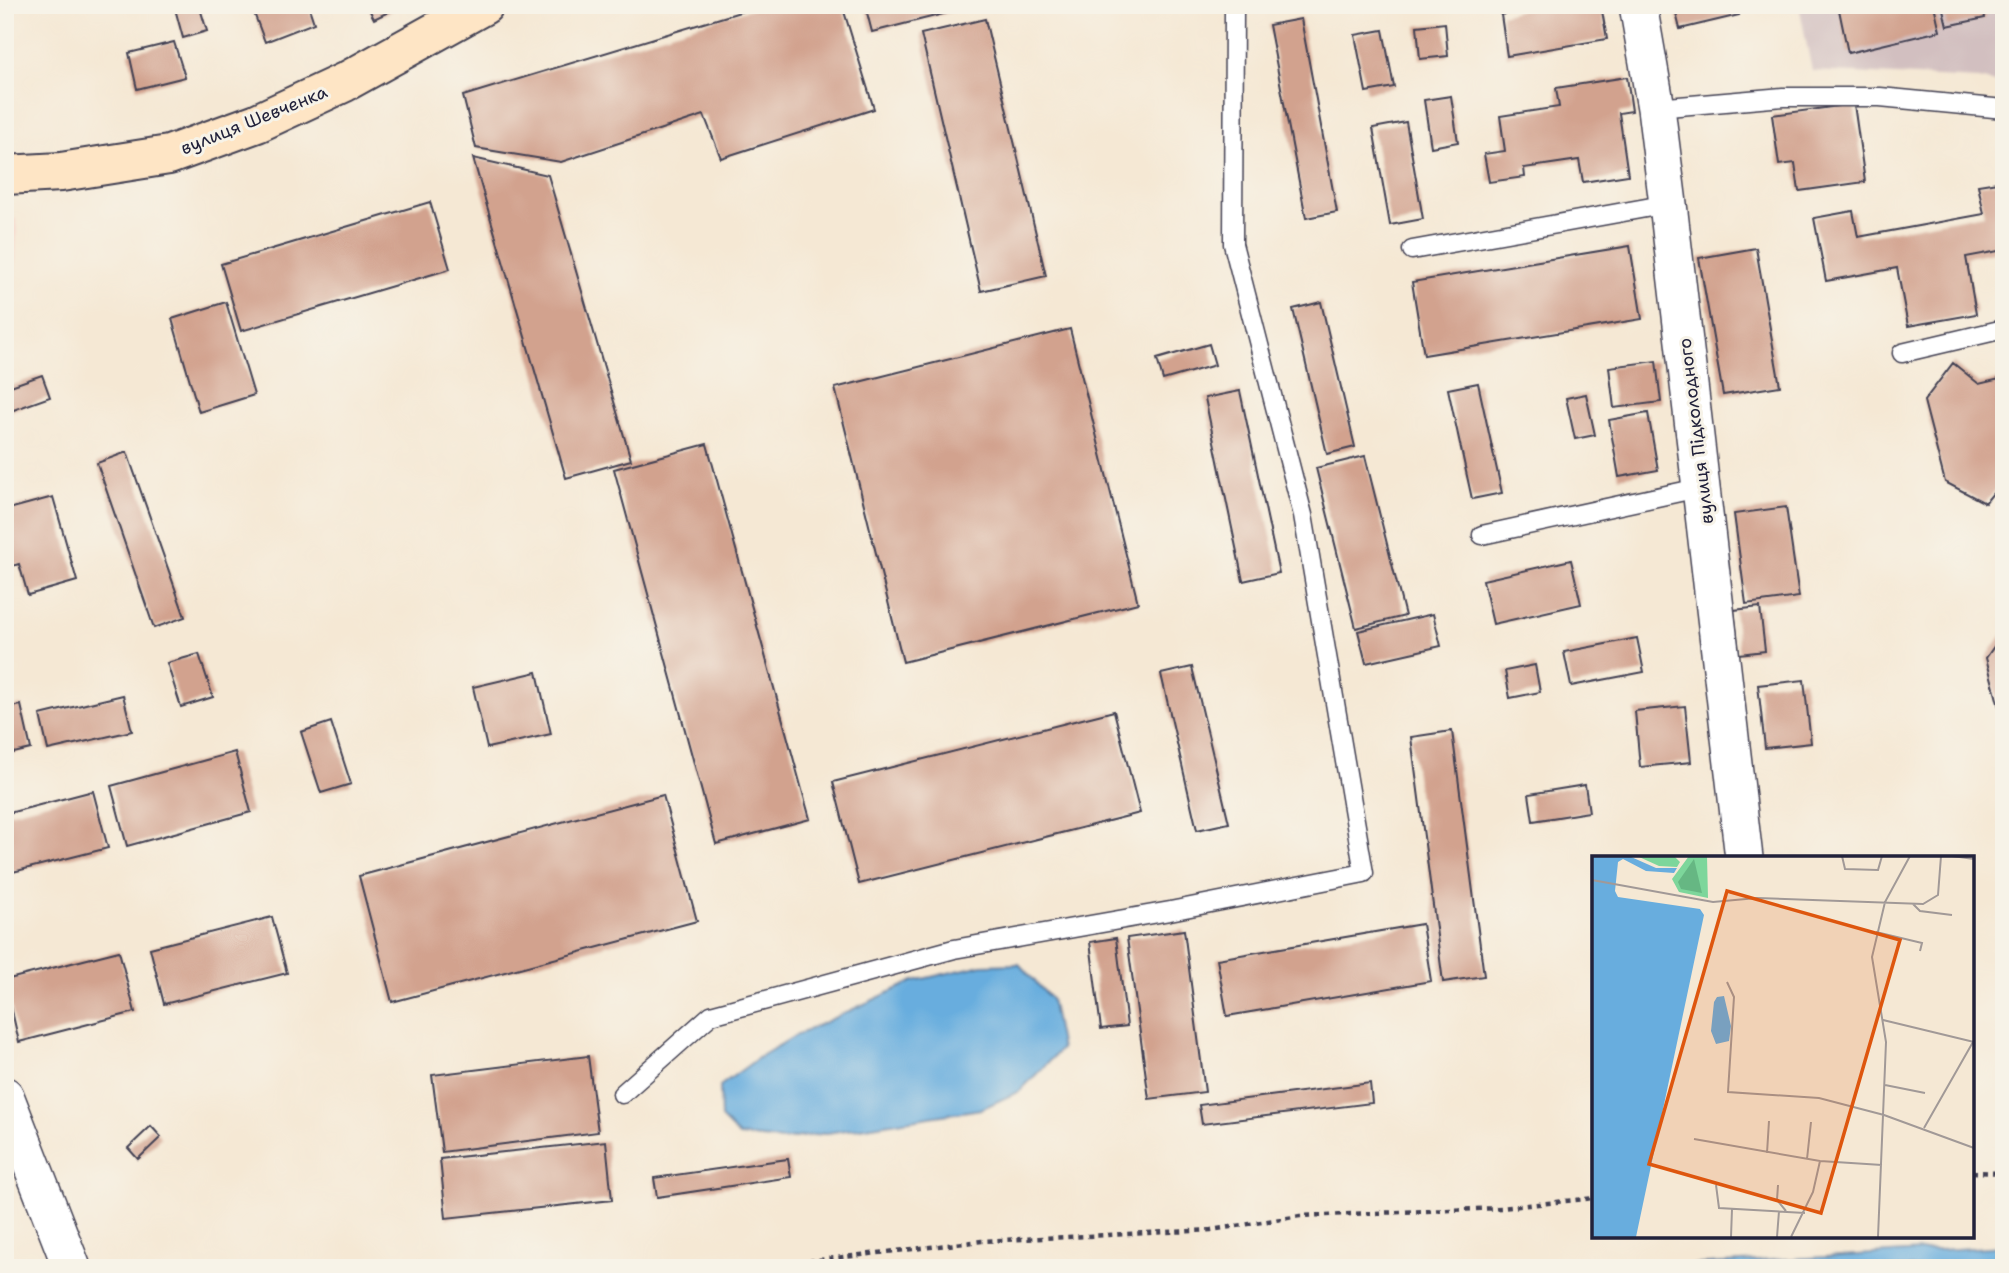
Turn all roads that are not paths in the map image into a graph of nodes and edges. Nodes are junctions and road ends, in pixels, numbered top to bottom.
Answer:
1 (484, 5) edge
2 (1234, 5) edge
3 (1638, 5) edge
4 (1657, 108) junction
5 (2004, 109) edge
6 (5, 175) edge
7 (1668, 204) junction
8 (1412, 250) dead end
9 (2004, 329) edge
10 (1902, 353) dead end
11 (1703, 487) junction
12 (1482, 535) dead end
13 (1744, 856) edge
14 (622, 1094) dead end
15 (5, 1096) edge
16 (72, 1268) edge

1 - 6 street, вулиця Шевченка
2 - 14 lane
3 - 4 street, вулиця Підколодного
4 - 5 lane
4 - 7 street, вулиця Підколодного
7 - 8 lane
7 - 11 street, вулиця Підколодного
9 - 10 lane
11 - 12 lane
11 - 13 street, вулиця Підколодного
15 - 16 street

